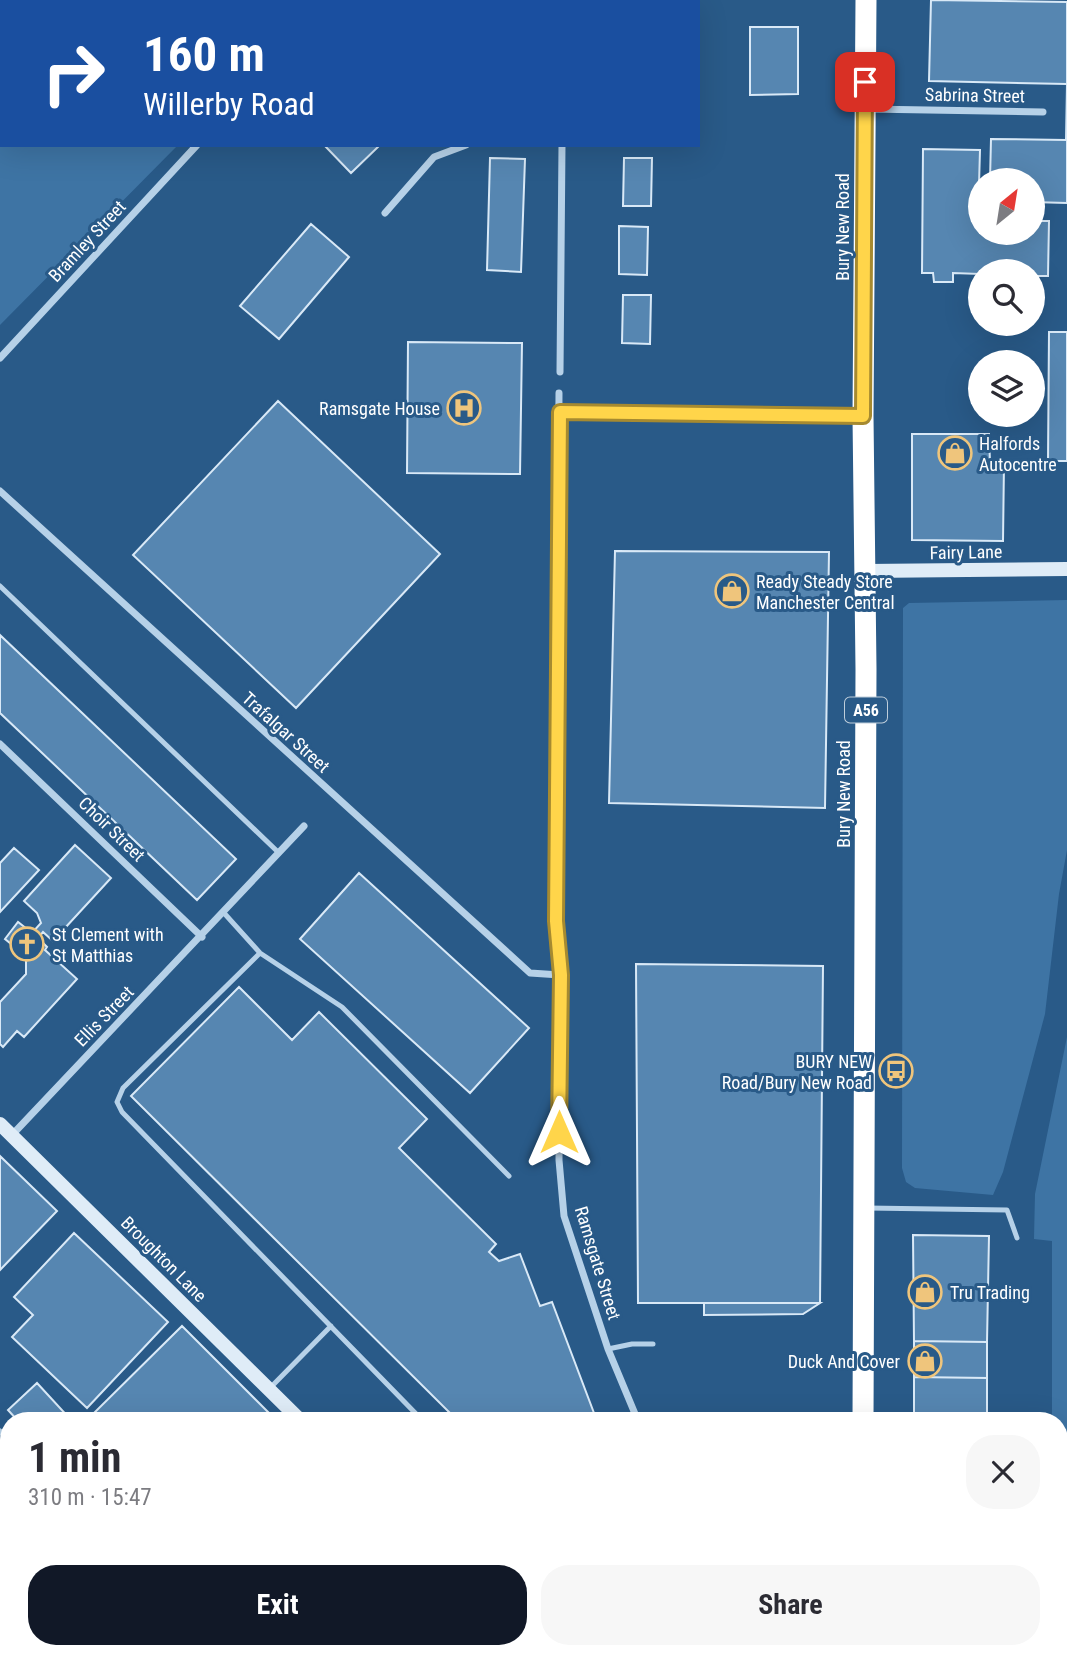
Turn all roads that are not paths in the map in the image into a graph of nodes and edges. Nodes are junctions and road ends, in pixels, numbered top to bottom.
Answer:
1 (866, 0) edge
2 (865, 109) junction
3 (1043, 112) dead end
4 (195, 147) edge
5 (461, 147) edge
6 (562, 147) edge
7 (385, 213) dead end
8 (0, 358) edge
9 (560, 372) dead end
10 (559, 393) dead end
11 (560, 412) junction
12 (863, 416) junction
13 (0, 491) edge
14 (1067, 569) edge
15 (866, 571) junction
16 (0, 586) edge
17 (0, 744) edge
18 (304, 827) dead end
19 (279, 853) junction
20 (224, 913) junction
21 (202, 937) junction
22 (260, 953) junction
23 (561, 975) junction
24 (0, 1124) edge
25 (12, 1135) junction
26 (509, 1176) dead end
27 (864, 1208) junction
28 (1017, 1238) dead end
29 (331, 1326) junction
30 (653, 1344) dead end
31 (608, 1349) junction
32 (269, 1389) junction
33 (292, 1412) edge
34 (415, 1412) edge
35 (634, 1412) edge
36 (863, 1412) edge

1 - 2 highway, Bury New Road / A56
2 - 3 street, Sabrina Street
2 - 12 highway, Bury New Road / A56
4 - 8 street, Bramley Street
5 - 7 street
6 - 9 street
10 - 11 street, Ramsgate Street
11 - 12 street
11 - 23 street, Ramsgate Street
12 - 15 highway, Bury New Road / A56
13 - 23 street, Trafalgar Street
14 - 15 street, Fairy Lane
15 - 27 highway, Bury New Road / A56
16 - 19 lane
17 - 21 street, Choir Street
18 - 19 street, Ellis Street
19 - 20 street, Ellis Street
20 - 21 street, Ellis Street
20 - 22 lane
21 - 25 street, Ellis Street
22 - 26 lane
22 - 29 lane
23 - 31 street, Ramsgate Street
24 - 25 street, Broughton Lane
25 - 32 street, Broughton Lane
27 - 28 lane
27 - 36 highway, Bury New Road / A56
29 - 32 lane
29 - 34 lane
30 - 31 lane
31 - 35 street, Ramsgate Street
32 - 33 street, Broughton Lane

